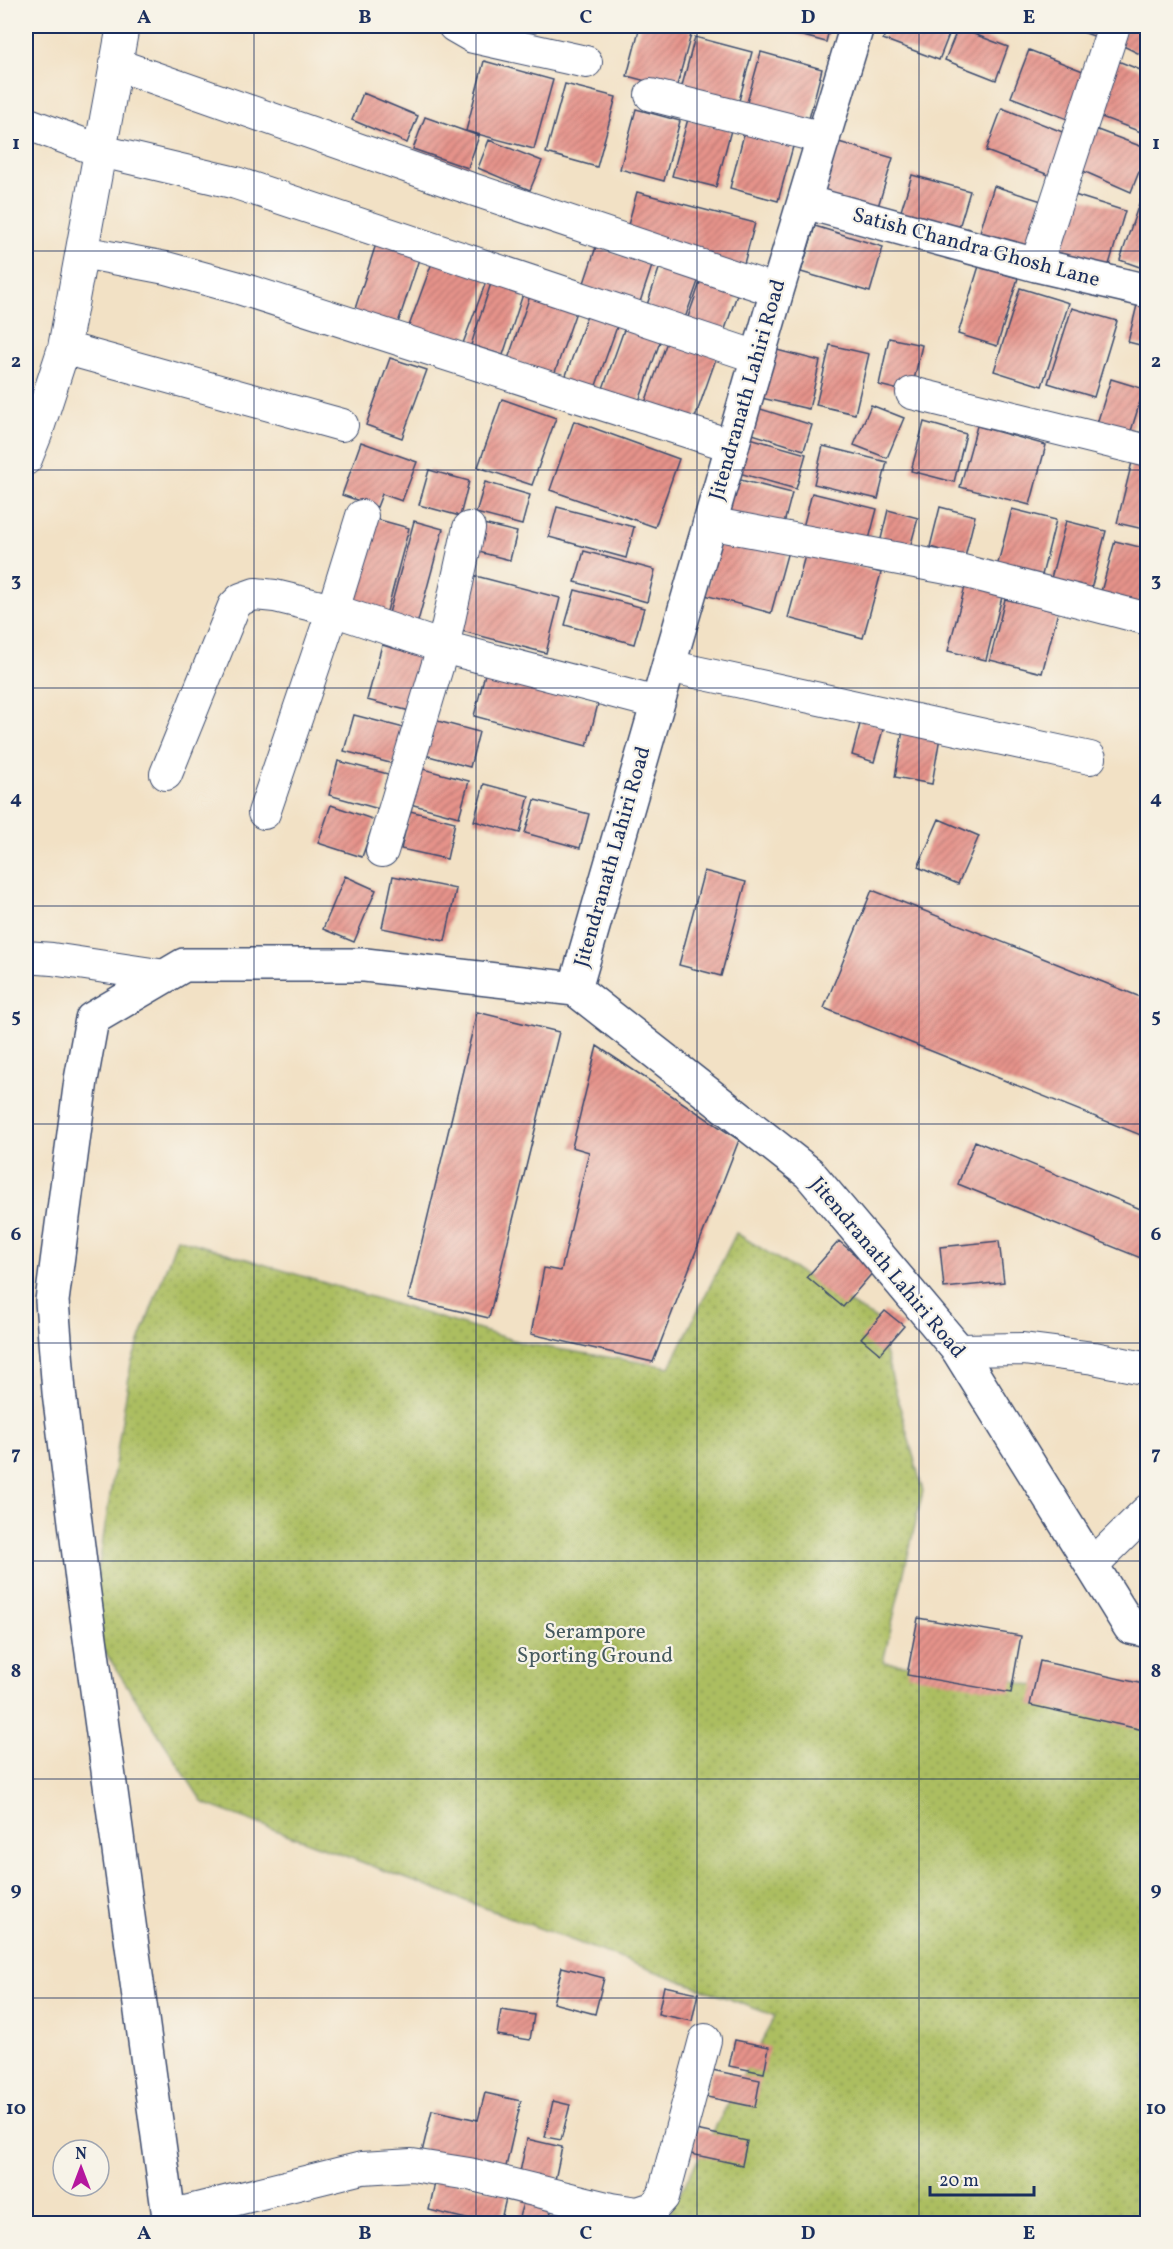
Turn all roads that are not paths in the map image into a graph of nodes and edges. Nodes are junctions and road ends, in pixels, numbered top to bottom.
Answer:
1 (123, 26) edge
2 (454, 26) edge
3 (857, 26) edge
4 (1114, 26) edge
5 (586, 62) dead end
6 (115, 64) junction
7 (651, 95) dead end
8 (26, 123) edge
9 (824, 138) junction
10 (101, 151) junction
11 (805, 202) junction
12 (82, 252) junction
13 (1036, 265) junction
14 (777, 291) junction
15 (1148, 291) edge
16 (64, 348) junction
17 (758, 357) junction
18 (912, 393) dead end
19 (342, 425) dead end
20 (733, 446) junction
21 (1148, 451) edge
22 (26, 459) edge
23 (362, 516) dead end
24 (709, 523) junction
25 (469, 528) dead end
26 (333, 610) junction
27 (1148, 619) edge
28 (443, 646) junction
29 (668, 666) junction
30 (657, 703) junction
31 (1090, 758) dead end
32 (166, 774) dead end
33 (264, 813) dead end
34 (382, 851) dead end
35 (26, 957) edge
36 (165, 976) junction
37 (574, 989) junction
38 (958, 1350) junction
39 (1148, 1369) edge
40 (1148, 1509) edge
41 (1092, 1565) junction
42 (1148, 1631) edge
43 (705, 2040) dead end
44 (169, 2220) edge

1 - 6 street
2 - 5 street
3 - 9 street, Jitendranath Lahiri Road
4 - 13 street
6 - 10 street
6 - 14 street
7 - 9 street
8 - 10 street
9 - 11 street, Jitendranath Lahiri Road
10 - 12 street
10 - 17 street
11 - 13 street, Satish Chandra Ghosh Lane
11 - 14 street, Jitendranath Lahiri Road
12 - 16 street
12 - 20 street
13 - 15 street, Satish Chandra Ghosh Lane
14 - 17 street, Jitendranath Lahiri Road
16 - 19 street
16 - 22 street
17 - 20 street, Jitendranath Lahiri Road
18 - 21 street
20 - 24 street, Jitendranath Lahiri Road
23 - 26 street
24 - 27 street
24 - 29 street, Jitendranath Lahiri Road
25 - 28 street
26 - 28 street
26 - 32 street
26 - 33 street
28 - 30 street
28 - 34 street
29 - 30 street, Jitendranath Lahiri Road
29 - 31 street
30 - 37 street, Jitendranath Lahiri Road
35 - 36 street
36 - 37 street
36 - 44 street
37 - 38 street, Jitendranath Lahiri Road
38 - 39 street
38 - 41 street, Jitendranath Lahiri Road
40 - 41 street
41 - 42 street, Jitendranath Lahiri Road
43 - 44 street

